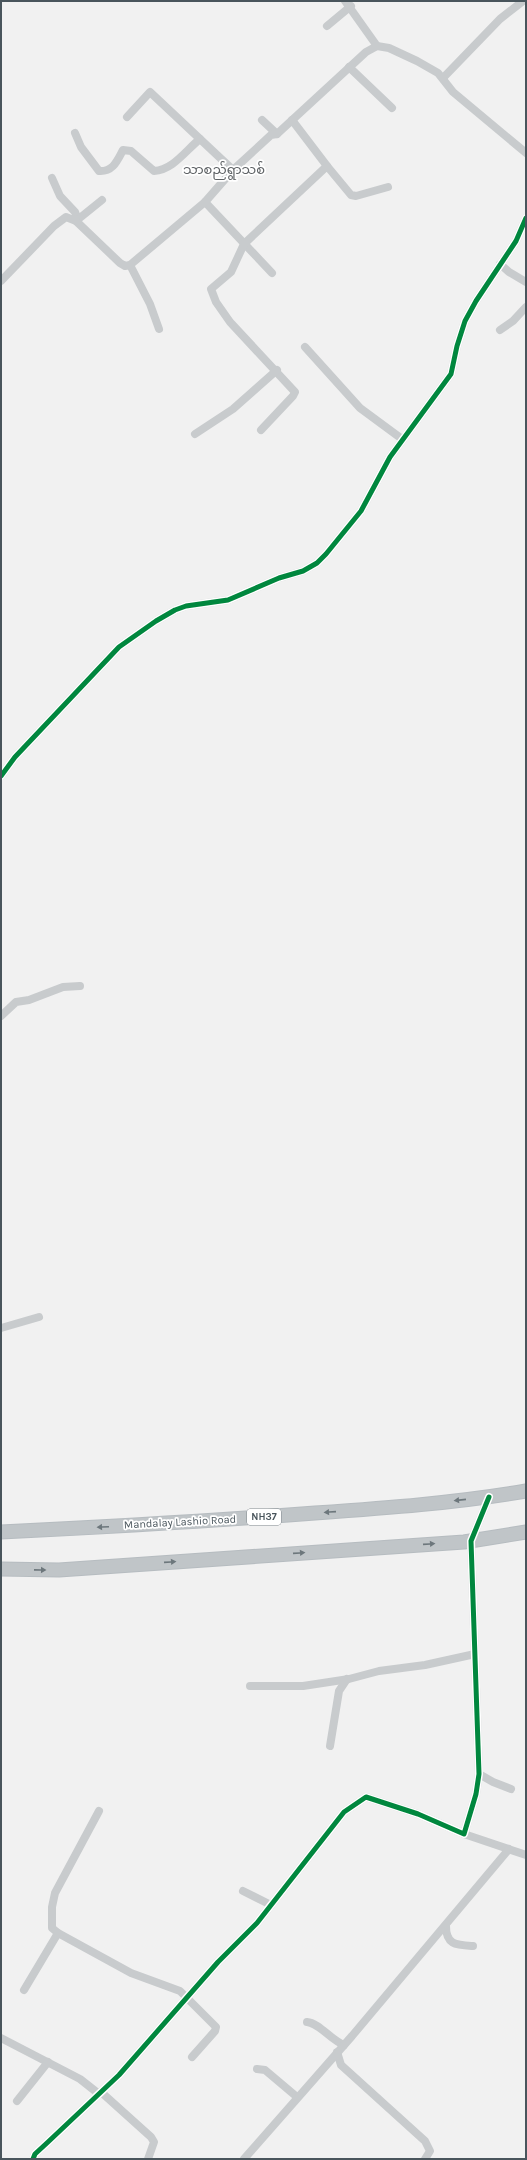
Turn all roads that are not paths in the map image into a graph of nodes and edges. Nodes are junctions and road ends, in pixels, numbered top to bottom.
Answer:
1 (523, 1) edge
2 (348, 3) edge
3 (327, 26) dead end
4 (377, 46) junction
5 (349, 67) junction
6 (443, 78) junction
7 (392, 108) dead end
8 (127, 117) dead end
9 (262, 120) dead end
10 (292, 120) junction
11 (75, 133) dead end
12 (277, 134) junction
13 (200, 139) junction
14 (526, 153) edge
15 (327, 166) junction
16 (233, 170) junction
17 (52, 178) dead end
18 (388, 187) dead end
19 (102, 200) dead end
20 (205, 202) junction
21 (526, 218) edge
22 (77, 220) junction
23 (244, 244) junction
24 (500, 264) junction
25 (130, 265) junction
26 (272, 273) dead end
27 (1, 281) edge
28 (526, 282) edge
29 (526, 307) edge
30 (159, 329) dead end
31 (500, 330) dead end
32 (305, 347) dead end
33 (277, 370) junction
34 (261, 430) dead end
35 (195, 434) dead end
36 (402, 439) junction
37 (1, 776) edge
38 (80, 986) dead end
39 (1, 1016) edge
40 (39, 1316) dead end
41 (1, 1328) edge
42 (526, 1491) edge
43 (489, 1497) junction
44 (1, 1532) edge
45 (526, 1532) edge
46 (471, 1541) junction
47 (1, 1569) edge
48 (475, 1654) junction
49 (347, 1679) junction
50 (250, 1686) dead end
51 (330, 1746) dead end
52 (479, 1774) junction
53 (511, 1789) dead end
54 (99, 1811) dead end
55 (464, 1834) junction
56 (509, 1849) junction
57 (526, 1855) edge
58 (243, 1891) dead end
59 (271, 1905) junction
60 (446, 1926) junction
61 (58, 1933) junction
62 (472, 1946) dead end
63 (24, 1990) dead end
64 (187, 1998) junction
65 (307, 2022) dead end
66 (1, 2038) edge
67 (344, 2045) junction
68 (337, 2052) junction
69 (192, 2057) dead end
70 (48, 2062) junction
71 (257, 2069) dead end
72 (100, 2093) junction
73 (297, 2098) junction
74 (17, 2101) dead end
75 (33, 2159) edge
76 (148, 2159) edge
77 (244, 2159) edge
78 (425, 2159) edge

1 - 6 street
2 - 3 street
2 - 4 street
4 - 5 street
4 - 6 street
5 - 7 street
5 - 10 street
6 - 14 street
8 - 13 street
9 - 12 street
10 - 12 street
10 - 15 street
11 - 13 street
12 - 16 street
13 - 16 street
15 - 18 street
15 - 23 street
16 - 20 street
17 - 22 street
19 - 22 street
20 - 23 street
20 - 25 street
21 - 24 street
22 - 25 street
22 - 27 street
23 - 26 street
23 - 33 street
24 - 28 street
24 - 36 street
25 - 30 street
29 - 31 street
32 - 36 street
33 - 34 street
33 - 35 street
36 - 37 street
38 - 39 street
40 - 41 street
42 - 43 highway, Mandalay Lashio Road / NH37
43 -> 44 highway, Mandalay Lashio Road / NH37
43 - 46 street
45 - 46 highway
47 -> 46 highway
46 - 48 street
48 - 49 street
48 - 52 street
49 - 50 street
49 - 51 street
52 - 53 street
52 - 55 street
54 - 61 street
55 - 56 street
55 - 59 street
56 - 57 street
56 - 60 street
58 - 59 street
59 - 64 street
60 - 62 street
60 - 67 street
61 - 63 street
61 - 64 street
64 - 69 street
64 - 72 street
65 - 67 street
66 - 70 street
67 - 68 street
68 - 73 street
68 - 78 street
70 - 72 street
70 - 74 street
71 - 73 street
72 - 75 street
72 - 76 street
73 - 77 street

